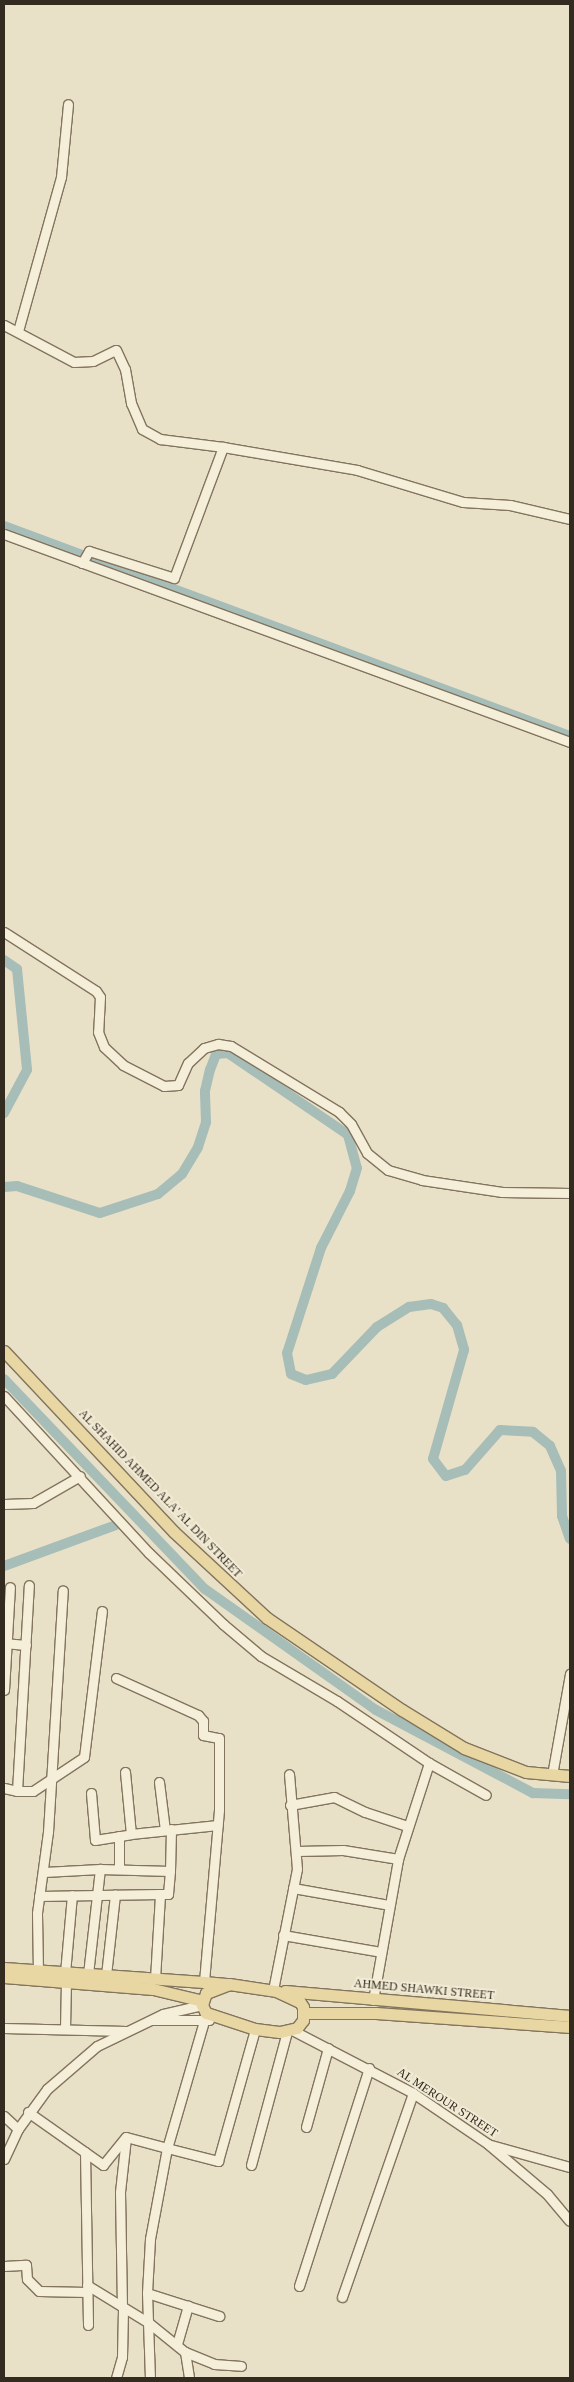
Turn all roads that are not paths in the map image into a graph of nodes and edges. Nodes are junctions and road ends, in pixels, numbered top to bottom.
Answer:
1 (68, 104) dead end
2 (4, 325) edge
3 (18, 331) junction
4 (222, 448) junction
5 (570, 519) edge
6 (4, 534) edge
7 (84, 559) junction
8 (570, 742) edge
9 (4, 932) edge
10 (570, 1193) edge
11 (4, 1351) edge
12 (4, 1396) edge
13 (80, 1476) junction
14 (4, 1504) edge
15 (29, 1585) dead end
16 (10, 1588) dead end
17 (63, 1590) dead end
18 (102, 1611) dead end
19 (6, 1613) edge
20 (5, 1643) edge
21 (26, 1645) junction
22 (4, 1671) edge
23 (570, 1674) edge
24 (116, 1678) dead end
25 (4, 1690) edge
26 (429, 1763) junction
27 (125, 1772) dead end
28 (289, 1774) dead end
29 (552, 1775) junction
30 (570, 1776) edge
31 (50, 1780) junction
32 (159, 1782) dead end
33 (4, 1788) edge
34 (17, 1791) junction
35 (91, 1793) dead end
36 (486, 1795) dead end
37 (290, 1805) junction
38 (218, 1825) junction
39 (407, 1826) junction
40 (168, 1829) junction
41 (131, 1834) junction
42 (119, 1836) junction
43 (297, 1852) junction
44 (398, 1860) junction
45 (100, 1869) junction
46 (119, 1869) junction
47 (170, 1871) junction
48 (44, 1872) junction
49 (293, 1888) junction
50 (160, 1894) junction
51 (72, 1895) junction
52 (98, 1895) junction
53 (115, 1895) junction
54 (39, 1896) junction
55 (389, 1905) junction
56 (283, 1935) junction
57 (381, 1952) junction
58 (4, 1968) edge
59 (38, 1971) junction
60 (88, 1974) junction
61 (106, 1976) junction
62 (4, 1977) edge
63 (66, 1977) junction
64 (155, 1979) junction
65 (204, 1982) junction
66 (230, 1984) junction
67 (275, 1990) junction
68 (373, 2000) junction
69 (202, 2003) junction
70 (304, 2013) junction
71 (570, 2016) edge
72 (218, 2019) junction
73 (152, 2020) junction
74 (204, 2021) junction
75 (570, 2027) edge
76 (4, 2028) edge
77 (65, 2029) junction
78 (255, 2029) junction
79 (126, 2031) junction
80 (289, 2031) junction
81 (328, 2048) junction
82 (369, 2068) junction
83 (413, 2093) junction
84 (28, 2112) junction
85 (4, 2116) edge
86 (306, 2127) dead end
87 (18, 2129) junction
88 (126, 2136) junction
89 (488, 2144) junction
90 (167, 2148) junction
91 (85, 2152) junction
92 (4, 2159) edge
93 (251, 2165) dead end
94 (570, 2167) edge
95 (570, 2221) edge
96 (4, 2266) edge
97 (299, 2286) dead end
98 (87, 2289) junction
99 (147, 2293) junction
100 (342, 2297) dead end
101 (188, 2306) junction
102 (122, 2307) junction
103 (219, 2316) dead end
104 (149, 2323) junction
105 (88, 2325) dead end
106 (177, 2344) junction
107 (185, 2352) junction
108 (241, 2366) dead end
109 (116, 2378) edge
110 (150, 2378) edge
111 (189, 2378) edge

1 - 3 street
2 - 3 street
3 - 4 street
4 - 5 street
4 - 7 street
6 - 7 street
7 - 8 street
9 - 10 street
11 - 29 main road, AL SHAHID AHMED ALA' AL DIN STREET
12 - 13 street
13 - 14 street
13 - 26 street
15 - 21 street
16 - 19 street
17 - 31 street
18 - 31 street
19 - 20 street
20 - 21 street
20 - 22 street
21 - 34 street
22 - 25 street
23 - 29 street
24 - 38 street
26 - 36 street
26 - 39 street
27 - 41 street
28 - 37 street
29 - 30 main road, AL SHAHID AHMED ALA' AL DIN STREET
31 - 34 street
31 - 48 street
32 - 40 street
33 - 34 street
35 - 42 street
37 - 39 street
37 - 43 street
38 - 40 street
38 - 65 street
39 - 44 street
40 - 41 street
40 - 47 street
41 - 42 street
42 - 46 street
43 - 44 street
43 - 49 street
44 - 55 street
45 - 46 street
45 - 48 street
45 - 52 street
46 - 47 street
47 - 50 street
48 - 54 street
49 - 55 street
49 - 56 street
50 - 53 street
50 - 64 street
51 - 52 street
51 - 54 street
51 - 63 street
52 - 53 street
52 - 60 street
53 - 61 street
54 - 59 street
55 - 57 street
56 - 57 street
56 - 67 street
57 - 68 street
58 - 59 main road
59 - 63 main road
60 - 61 main road, AHMED SHAWKI STREET
60 - 63 main road, AHMED SHAWKI STREET
61 - 64 main road, AHMED SHAWKI STREET
62 - 63 main road
63 - 69 main road
63 - 77 street
64 - 65 main road, AHMED SHAWKI STREET
65 - 66 main road, AHMED SHAWKI STREET
66 - 67 main road, AHMED SHAWKI STREET
66 - 69 main road
67 - 68 main road, AHMED SHAWKI STREET
67 - 70 main road
68 - 71 main road, AHMED SHAWKI STREET
69 - 72 main road
69 - 73 street
70 - 75 main road, AHMED SHAWKI STREET
70 - 80 main road
72 - 74 street
72 - 78 main road
73 - 74 street
73 - 79 street
74 - 90 street
76 - 77 street
77 - 79 street
78 - 80 main road
78 - 90 street
79 - 84 street
80 - 81 street, AL MEROUR STREET
80 - 93 street
81 - 82 street, AL MEROUR STREET
81 - 86 street
82 - 83 street, AL MEROUR STREET
82 - 97 street
83 - 89 street, AL MEROUR STREET
83 - 100 street
84 - 87 street
84 - 91 street
85 - 87 street
87 - 92 street
88 - 90 street
88 - 91 street
88 - 102 street
89 - 94 street
89 - 95 street, AL MEROUR STREET
90 - 99 street
91 - 98 street
96 - 98 street
98 - 102 street
98 - 105 street
99 - 101 street
99 - 104 street
101 - 103 street
101 - 106 street
102 - 104 street
102 - 109 street
104 - 106 street
104 - 110 street
106 - 107 street
107 - 108 street
107 - 111 street

